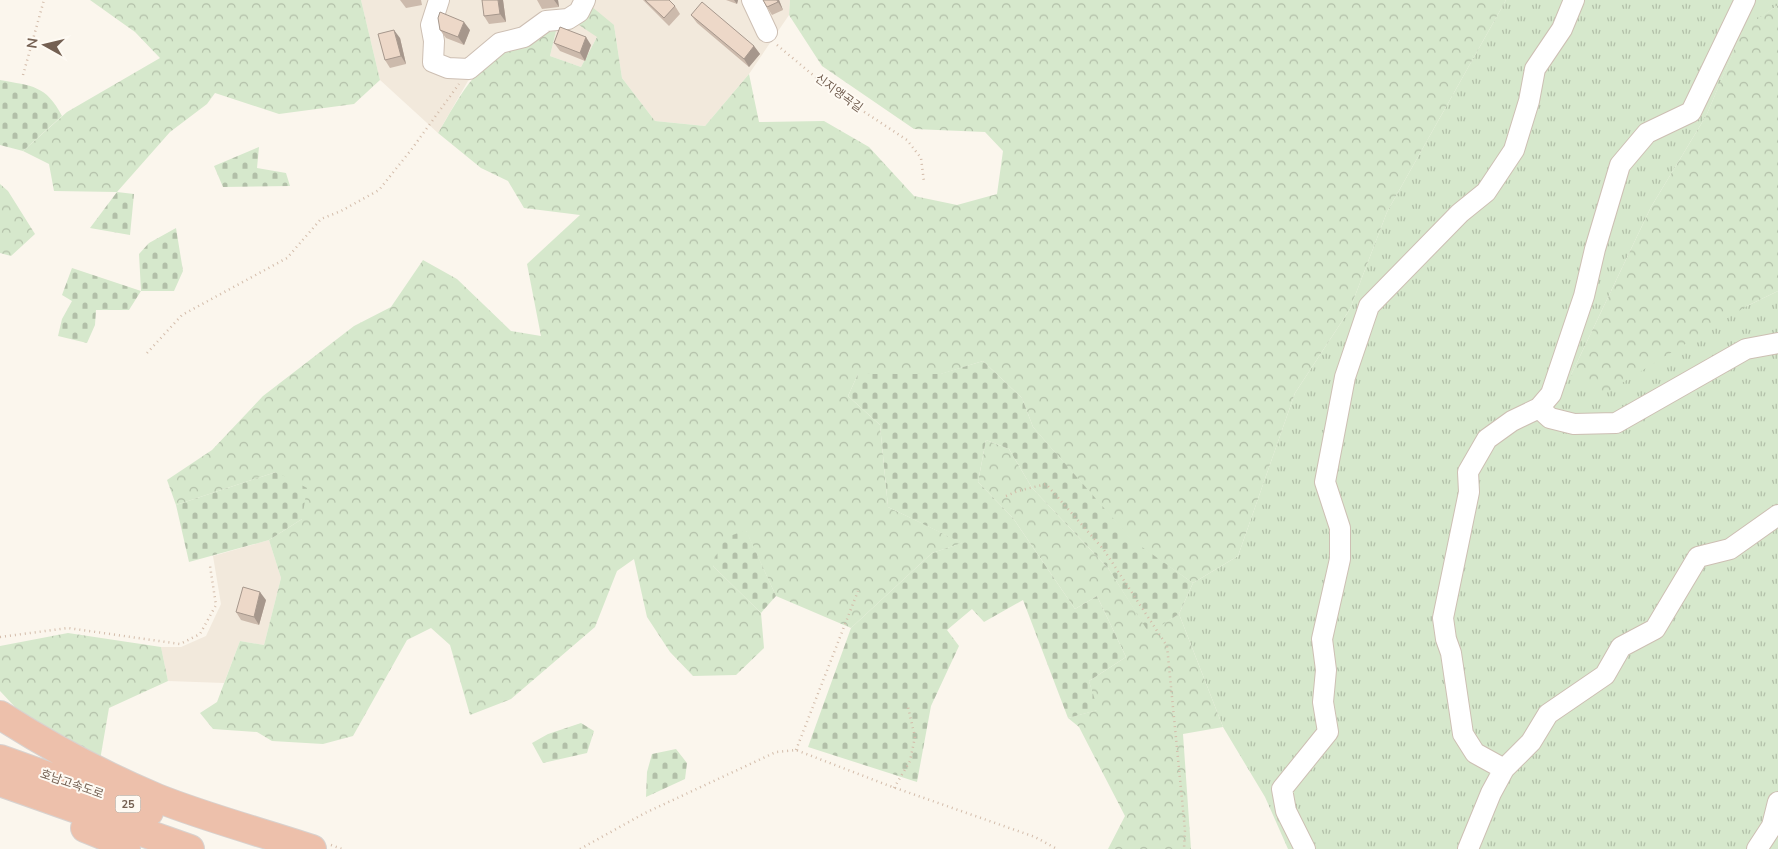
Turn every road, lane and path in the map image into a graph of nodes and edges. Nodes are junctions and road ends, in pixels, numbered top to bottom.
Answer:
1 (44, 0) edge
2 (439, 0) edge
3 (585, 0) edge
4 (752, 0) edge
5 (1574, 0) edge
6 (1745, 0) edge
7 (767, 32) joint
8 (469, 68) junction
9 (23, 75) dead end
10 (924, 182) dead end
11 (1778, 343) edge
12 (147, 353) dead end
13 (1539, 408) junction
14 (1006, 496) dead end
15 (1778, 515) edge
16 (210, 566) dead end
17 (858, 591) dead end
18 (0, 637) edge
19 (908, 707) dead end
20 (0, 715) edge
21 (796, 750) junction
22 (0, 759) edge
23 (1504, 769) junction
24 (0, 782) edge
25 (894, 788) junction
26 (0, 795) edge
27 (1778, 802) edge
28 (126, 849) edge
29 (190, 849) edge
30 (257, 849) edge
31 (312, 849) edge
32 (580, 849) edge
33 (1057, 849) edge
34 (1184, 849) edge
35 (1305, 849) edge
36 (1468, 849) edge
37 (1757, 849) edge

1 - 9 path
2 - 8 lane
3 - 8 lane
4 - 7 lane
5 - 35 lane
6 - 13 lane
7 - 10 path, 신지앵곡길
8 - 12 path
11 - 13 lane
13 - 23 lane
14 - 34 path
15 - 23 lane
16 - 18 path
17 - 21 path
19 - 25 path
20 - 31 highway
21 - 25 path
21 - 32 path
22 - 30 highway, 호남고속도로 / 25
23 - 36 lane
24 - 29 highway, 호남고속도로 / 25
25 - 33 path
26 - 28 highway
27 - 37 lane

